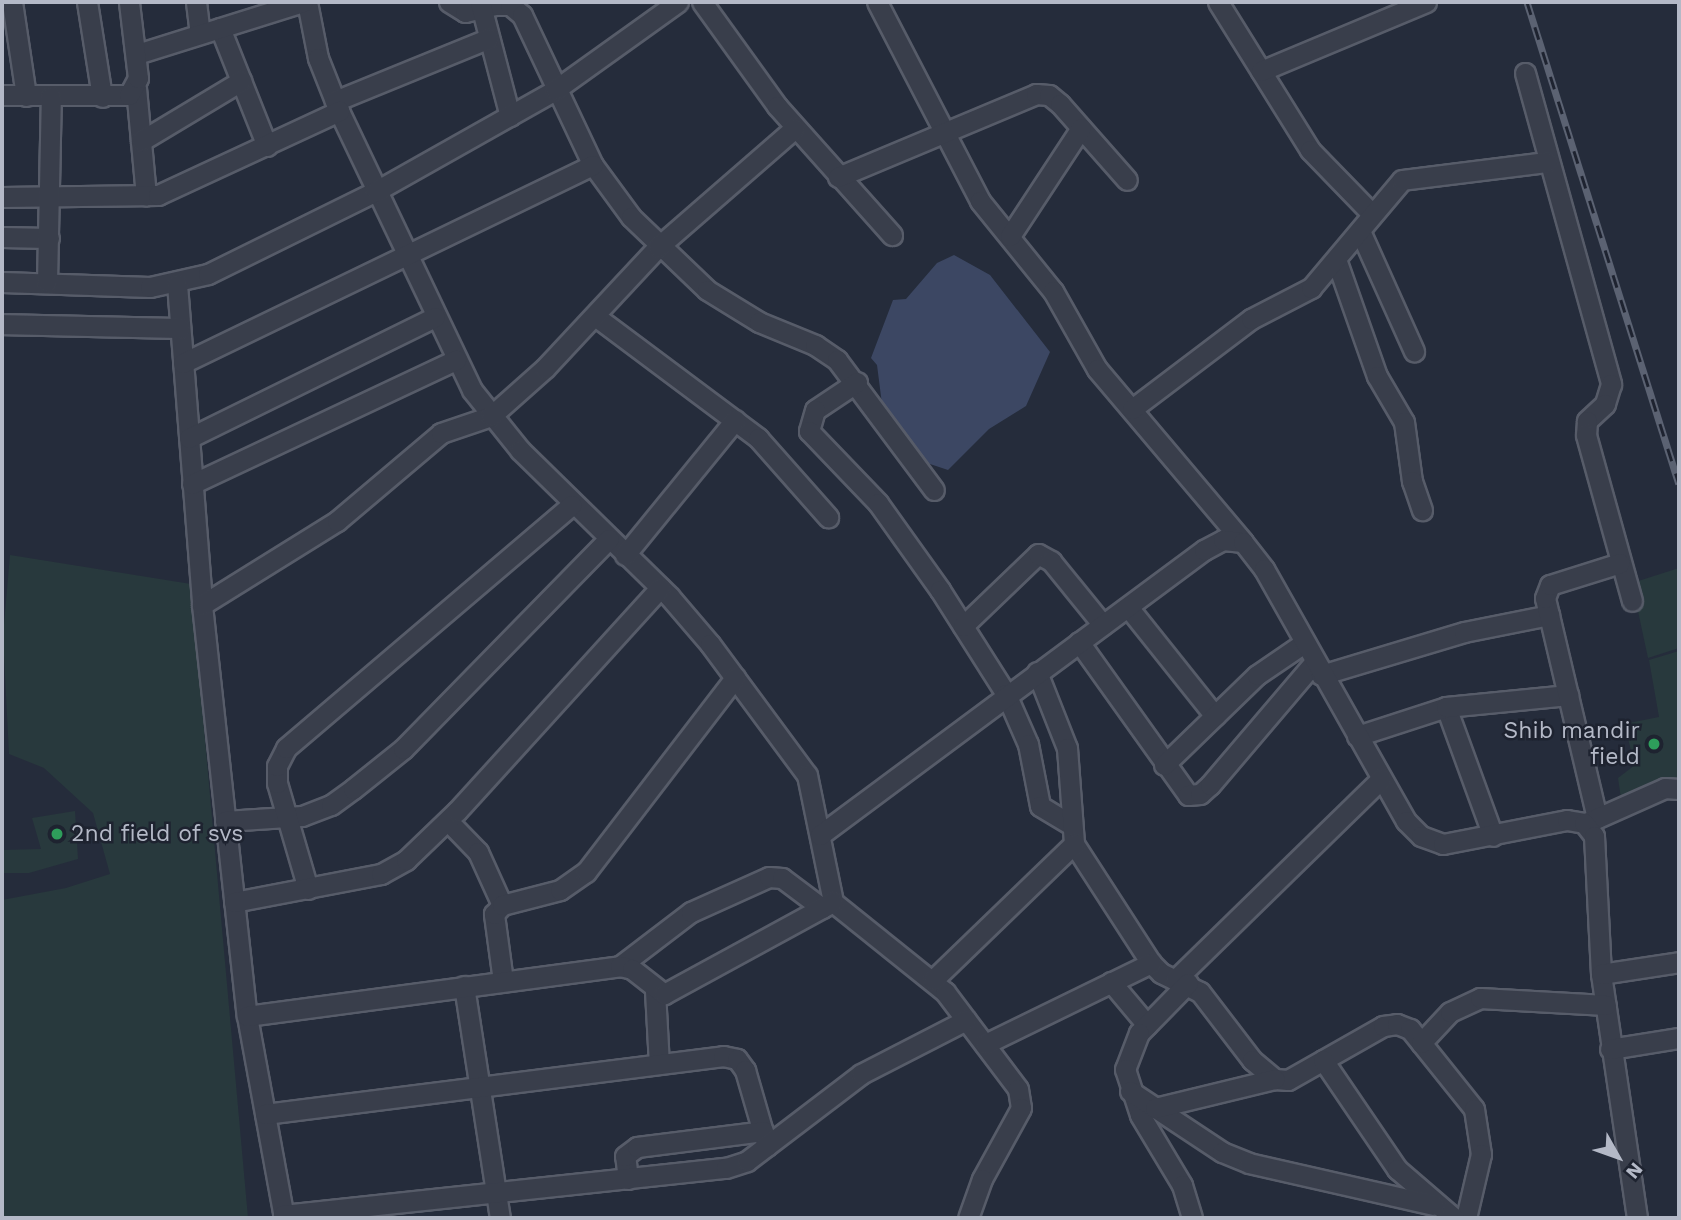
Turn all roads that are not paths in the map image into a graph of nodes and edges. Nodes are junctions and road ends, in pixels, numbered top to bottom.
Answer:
1 (12, 2) edge
2 (87, 2) edge
3 (129, 2) edge
4 (196, 2) edge
5 (305, 2) edge
6 (449, 2) edge
7 (678, 2) edge
8 (702, 2) edge
9 (877, 2) edge
10 (1218, 2) edge
11 (1426, 2) edge
12 (481, 5) edge
13 (220, 28) junction
14 (200, 34) junction
15 (489, 38) junction
16 (137, 54) junction
17 (1261, 71) junction
18 (1525, 73) dead end
19 (241, 81) junction
20 (136, 88) junction
21 (555, 90) junction
22 (2, 95) edge
23 (26, 96) junction
24 (51, 96) junction
25 (102, 97) junction
26 (337, 106) junction
27 (510, 116) junction
28 (795, 128) junction
29 (1081, 128) junction
30 (945, 132) junction
31 (141, 141) junction
32 (267, 146) junction
33 (1547, 162) junction
34 (593, 165) junction
35 (838, 177) junction
36 (1127, 180) dead end
37 (376, 191) junction
38 (146, 196) junction
39 (2, 198) edge
40 (50, 198) junction
41 (1372, 214) junction
42 (1360, 231) junction
43 (892, 235) dead end
44 (1010, 236) junction
45 (2, 237) edge
46 (49, 238) junction
47 (658, 247) junction
48 (405, 256) junction
49 (1337, 262) junction
50 (2, 282) edge
51 (47, 282) junction
52 (177, 284) junction
53 (595, 316) junction
54 (435, 317) junction
55 (2, 324) edge
56 (180, 328) junction
57 (1414, 351) dead end
58 (456, 360) junction
59 (183, 363) junction
60 (857, 382) junction
61 (1132, 409) junction
62 (491, 416) junction
63 (735, 420) junction
64 (189, 438) junction
65 (192, 484) junction
66 (934, 490) dead end
67 (572, 505) junction
68 (1422, 510) dead end
69 (828, 517) dead end
70 (608, 539) junction
71 (1243, 542) junction
72 (625, 555) junction
73 (1620, 563) junction
74 (660, 587) junction
75 (1632, 601) dead end
76 (202, 605) junction
77 (1128, 607) junction
78 (1549, 615) junction
79 (1103, 625) junction
80 (962, 626) junction
81 (1079, 642) junction
82 (1304, 643) junction
83 (1318, 669) junction
84 (1037, 672) junction
85 (735, 678) junction
86 (1006, 694) junction
87 (1568, 695) junction
88 (1446, 707) junction
89 (1214, 716) junction
90 (1357, 736) junction
91 (1164, 765) junction
92 (1381, 779) junction
93 (1679, 789) edge
94 (290, 817) junction
95 (1591, 820) junction
96 (225, 821) junction
97 (448, 821) junction
98 (1070, 824) junction
99 (820, 835) junction
100 (1493, 836) junction
101 (1074, 844) junction
102 (308, 889) junction
103 (234, 902) junction
104 (502, 905) junction
105 (828, 905) junction
106 (1679, 962) edge
107 (1151, 963) junction
108 (620, 966) junction
109 (1601, 974) junction
110 (933, 980) junction
111 (503, 981) junction
112 (1181, 981) junction
113 (1111, 982) junction
114 (464, 986) junction
115 (655, 990) junction
116 (1606, 1005) junction
117 (247, 1016) junction
118 (966, 1020) junction
119 (1147, 1024) junction
120 (1679, 1038) edge
121 (1421, 1042) junction
122 (985, 1044) junction
123 (1610, 1049) junction
124 (1323, 1060) junction
125 (659, 1064) junction
126 (1275, 1079) junction
127 (480, 1086) junction
128 (1130, 1091) junction
129 (1156, 1108) junction
130 (265, 1114) junction
131 (765, 1138) junction
132 (628, 1179) junction
133 (496, 1191) junction
134 (1434, 1205) junction
135 (284, 1217) edge
136 (500, 1218) edge
137 (968, 1218) edge
138 (1192, 1218) edge
139 (1454, 1218) edge
140 (1466, 1218) edge
141 (1637, 1218) edge

1 - 23 street
2 - 25 street
3 - 16 street
4 - 14 street
5 - 13 street
5 - 26 street
6 - 12 street
7 - 21 street
8 - 28 street
9 - 30 street
10 - 17 street
11 - 17 street
12 - 15 street
12 - 21 street
13 - 14 street
13 - 19 street
14 - 16 street
15 - 26 street
15 - 27 street
16 - 20 street
17 - 41 street
18 - 33 street
19 - 31 street
19 - 32 street
20 - 25 street
20 - 31 street
21 - 27 street
21 - 34 street
22 - 23 street
23 - 24 street
24 - 25 street
24 - 40 street
26 - 32 street
26 - 37 street
27 - 37 street
28 - 35 street
28 - 47 street
29 - 30 street
29 - 36 street
29 - 44 street
30 - 35 street
30 - 44 street
31 - 38 street
32 - 38 street
33 - 41 street
33 - 73 street
34 - 47 street
34 - 48 street
35 - 43 street
37 - 48 street
37 - 52 street
38 - 40 street
39 - 40 street
40 - 46 street
41 - 42 street
42 - 49 street
42 - 57 street
44 - 61 street
45 - 46 street
46 - 51 street
47 - 53 street
47 - 60 street
48 - 54 street
48 - 59 street
49 - 61 street
49 - 68 street
50 - 51 street
51 - 52 street
52 - 56 street
53 - 62 street
53 - 63 street
54 - 58 street
54 - 64 street
55 - 56 street
56 - 59 street
58 - 62 street
58 - 65 street
59 - 64 street
60 - 66 street
60 - 80 street
61 - 71 street
62 - 67 street
62 - 76 street
63 - 69 street
63 - 72 street
64 - 65 street
65 - 76 street
67 - 70 street
67 - 94 street
70 - 72 street
70 - 94 street
71 - 77 street
71 - 82 street
72 - 74 street
73 - 75 street
73 - 78 street
74 - 85 street
74 - 97 street
76 - 96 street
77 - 79 street
77 - 89 street
78 - 83 street
78 - 87 street
79 - 80 street
79 - 81 street
80 - 86 street
81 - 84 street
81 - 91 street
82 - 83 street
82 - 89 street
83 - 90 street
83 - 91 street
84 - 86 street
84 - 98 street
85 - 99 street
85 - 104 street
86 - 98 street
86 - 99 street
87 - 88 street
87 - 95 street
88 - 90 street
88 - 100 street
89 - 91 street
90 - 92 street
92 - 100 street
92 - 112 street
93 - 95 street
94 - 96 street
94 - 102 street
95 - 100 street
95 - 109 street
96 - 103 street
97 - 102 street
97 - 104 street
98 - 101 street
99 - 105 street
101 - 107 street
101 - 110 street
102 - 103 street
103 - 117 street
104 - 111 street
105 - 108 street
105 - 110 street
105 - 115 street
106 - 109 street
107 - 112 street
107 - 113 street
108 - 111 street
108 - 115 street
109 - 116 street
110 - 118 street
111 - 114 street
112 - 119 street
112 - 126 street
113 - 119 street
113 - 122 street
114 - 117 street
114 - 127 street
115 - 125 street
116 - 121 street
116 - 123 street
117 - 130 street
118 - 122 street
118 - 131 street
119 - 128 street
120 - 123 street
121 - 124 street
121 - 140 street
122 - 137 street
123 - 141 street
124 - 126 street
124 - 134 street
125 - 127 street
125 - 131 street
126 - 129 street
127 - 130 street
127 - 133 street
128 - 129 street
128 - 138 street
129 - 134 street
130 - 135 street
131 - 132 street
131 - 132 street
132 - 133 street
133 - 135 street
133 - 136 street
134 - 139 street

